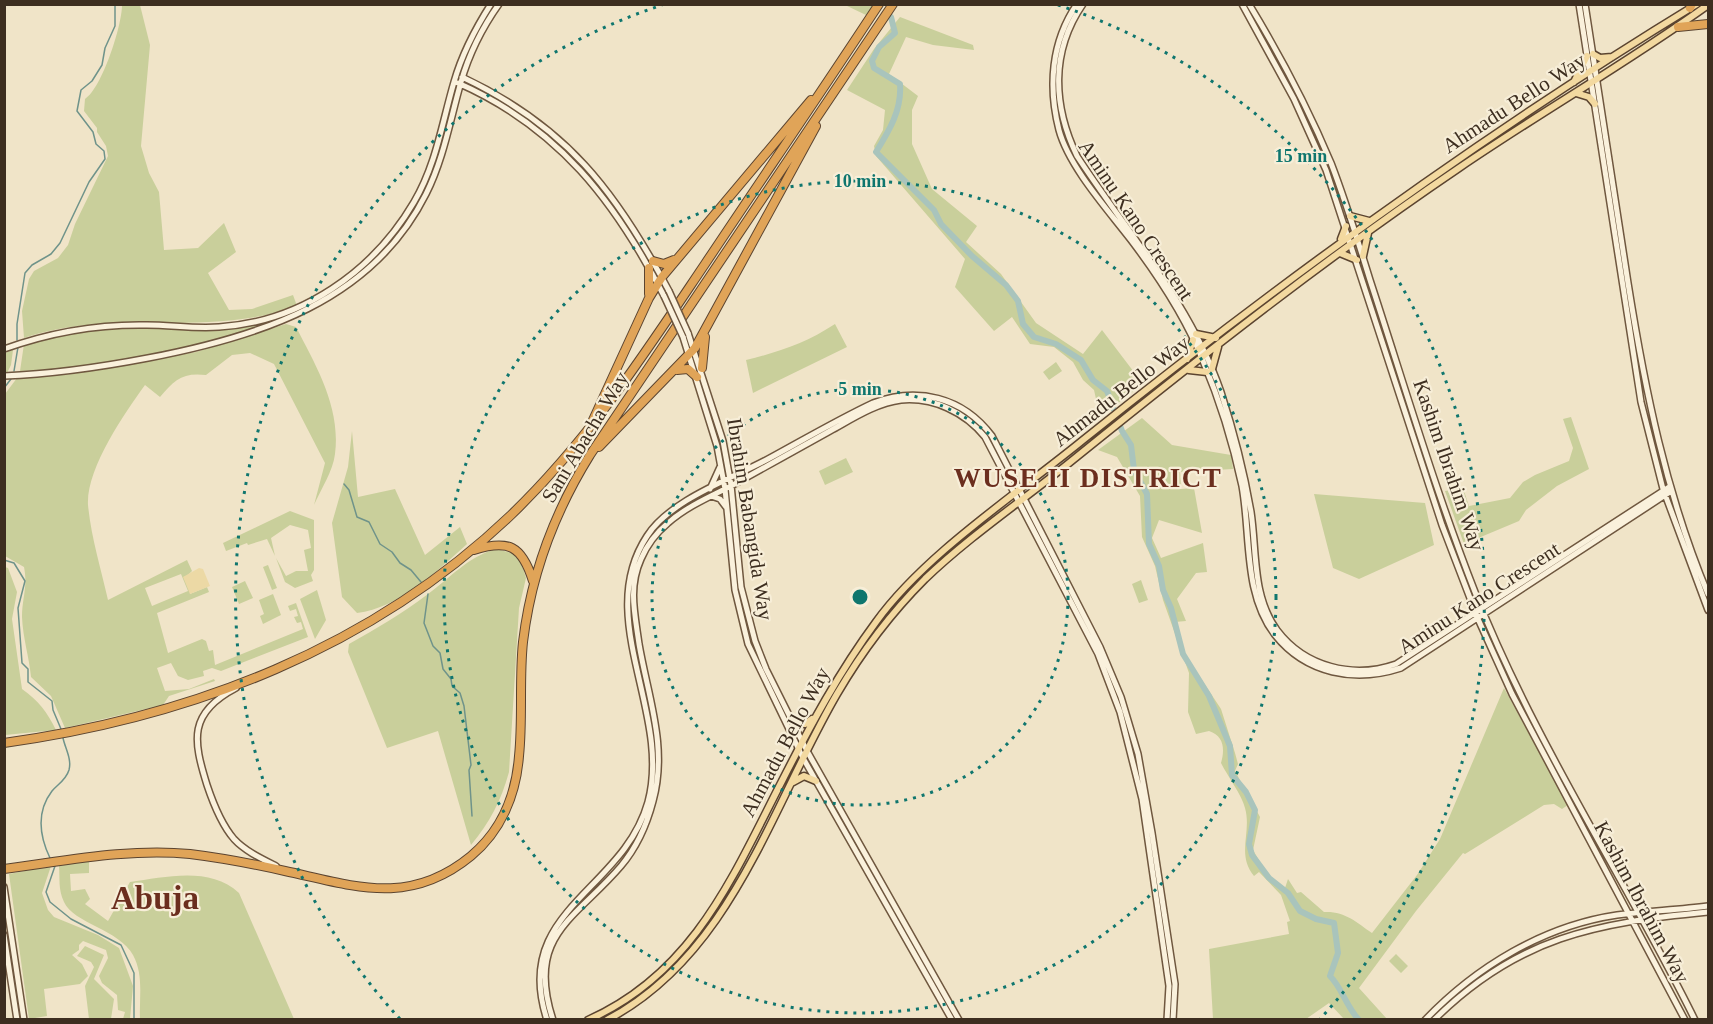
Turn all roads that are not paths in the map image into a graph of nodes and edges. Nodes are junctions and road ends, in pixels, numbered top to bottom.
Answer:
1 (491, 4) edge
2 (499, 4) edge
3 (879, 4) edge
4 (893, 4) edge
5 (1077, 4) edge
6 (1083, 4) edge
7 (1242, 4) edge
8 (1249, 4) edge
9 (1580, 4) edge
10 (1585, 4) edge
11 (1708, 5) edge
12 (1693, 6) edge
13 (1708, 24) edge
14 (1678, 27) junction
15 (1590, 55) junction
16 (1615, 57) junction
17 (1593, 72) junction
18 (458, 79) junction
19 (1597, 81) junction
20 (827, 84) junction
21 (1573, 84) junction
22 (1576, 93) junction
23 (1595, 104) junction
24 (823, 108) junction
25 (1350, 216) junction
26 (1369, 221) junction
27 (1346, 226) junction
28 (1355, 230) junction
29 (1368, 232) junction
30 (1349, 235) junction
31 (1358, 240) junction
32 (1339, 243) junction
33 (1352, 244) junction
34 (1340, 253) junction
35 (678, 258) junction
36 (1360, 258) junction
37 (651, 265) junction
38 (660, 281) junction
39 (648, 298) junction
40 (708, 327) junction
41 (686, 335) junction
42 (1194, 337) junction
43 (1216, 338) junction
44 (1219, 346) junction
45 (4, 349) edge
46 (1201, 350) junction
47 (692, 351) junction
48 (1205, 357) junction
49 (1187, 360) junction
50 (702, 368) junction
51 (677, 370) junction
52 (1188, 370) junction
53 (1210, 370) junction
54 (4, 376) edge
55 (697, 377) junction
56 (581, 441) junction
57 (590, 455) junction
58 (728, 463) junction
59 (721, 466) junction
60 (746, 471) junction
61 (743, 478) junction
62 (724, 482) junction
63 (731, 482) junction
64 (725, 489) junction
65 (1667, 491) junction
66 (1018, 492) junction
67 (710, 493) junction
68 (732, 496) junction
69 (1023, 501) junction
70 (726, 507) junction
71 (468, 552) junction
72 (1699, 580) junction
73 (534, 583) junction
74 (1708, 594) edge
75 (1708, 610) edge
76 (1484, 612) junction
77 (1475, 614) junction
78 (1467, 626) junction
79 (1482, 628) junction
80 (248, 682) junction
81 (817, 715) junction
82 (791, 720) junction
83 (802, 741) junction
84 (4, 743) edge
85 (799, 748) junction
86 (807, 751) junction
87 (803, 758) junction
88 (816, 781) junction
89 (787, 789) junction
90 (4, 869) edge
91 (286, 871) junction
92 (4, 887) edge
93 (1630, 898) junction
94 (1624, 902) junction
95 (1708, 906) edge
96 (1708, 912) edge
97 (1653, 914) junction
98 (1617, 915) junction
99 (1635, 916) junction
100 (1618, 923) junction
101 (1641, 934) junction
102 (4, 935) edge
103 (1650, 937) junction
104 (10, 949) junction
105 (19, 1015) edge
106 (24, 1020) edge
107 (547, 1020) edge
108 (553, 1020) edge
109 (588, 1020) edge
110 (607, 1020) edge
111 (952, 1020) edge
112 (959, 1020) edge
113 (1167, 1020) edge
114 (1173, 1020) edge
115 (1425, 1020) edge
116 (1434, 1020) edge
117 (1685, 1020) edge
118 (1695, 1020) edge

1 - 18 main road
2 - 18 main road
3 - 20 highway, Sani Abacha Way
4 - 24 highway, Sani Abacha Way
5 - 42 main road, Aminu Kano Crescent
6 - 42 main road, Aminu Kano Crescent
7 - 27 main road, Kashim Ibrahim Way
8 - 25 main road, Kashim Ibrahim Way
9 - 15 main road
10 - 15 main road
11 - 14 main road, Ahmadu Bello Way
12 - 16 main road, Ahmadu Bello Way
13 - 14 highway
14 - 19 main road, Ahmadu Bello Way
15 - 16 main road
15 - 17 main road
15 - 21 main road
16 - 17 main road, Ahmadu Bello Way
17 - 19 main road
17 - 21 main road, Ahmadu Bello Way
18 - 37 main road, Ibrahim Babangida Way
18 - 45 main road
18 - 54 main road
19 - 22 main road, Ahmadu Bello Way
19 - 23 main road
19 - 65 main road
20 - 35 highway
20 - 56 highway, Sani Abacha Way
21 - 26 main road, Ahmadu Bello Way
22 - 23 main road
22 - 29 main road, Ahmadu Bello Way
23 - 65 main road
24 - 40 highway
24 - 57 highway, Sani Abacha Way
25 - 26 main road
25 - 28 main road, Kashim Ibrahim Way
26 - 28 main road, Ahmadu Bello Way
27 - 30 main road, Kashim Ibrahim Way
27 - 32 main road
28 - 30 main road, Ahmadu Bello Way
28 - 31 main road, Kashim Ibrahim Way
29 - 31 main road, Ahmadu Bello Way
29 - 36 main road
30 - 32 main road, Ahmadu Bello Way
30 - 33 main road, Kashim Ibrahim Way
31 - 33 main road, Ahmadu Bello Way
31 - 36 main road, Kashim Ibrahim Way
32 - 43 main road, Ahmadu Bello Way
33 - 34 main road, Ahmadu Bello Way
33 - 36 main road, Kashim Ibrahim Way
34 - 36 main road
34 - 44 main road, Ahmadu Bello Way
35 - 37 highway
35 - 38 highway
36 - 76 main road, Kashim Ibrahim Way
36 - 77 main road, Kashim Ibrahim Way
37 - 38 main road, Ibrahim Babangida Way
37 - 39 highway
38 - 39 highway
38 - 41 main road, Ibrahim Babangida Way, bridge
38 - 41 main road, Ibrahim Babangida Way, bridge
39 - 56 highway
40 - 47 highway
40 - 50 highway
41 - 47 main road, Ibrahim Babangida Way
42 - 43 main road
42 - 46 main road, Aminu Kano Crescent
42 - 49 main road
43 - 46 main road, Ahmadu Bello Way
44 - 48 main road, Ahmadu Bello Way
44 - 53 main road
46 - 48 main road, Aminu Kano Crescent
46 - 49 main road, Ahmadu Bello Way
47 - 50 main road, Ibrahim Babangida Way
47 - 51 highway
47 - 55 main road, Ibrahim Babangida Way
48 - 52 main road, Ahmadu Bello Way
48 - 53 main road, Aminu Kano Crescent
49 - 66 main road, Ahmadu Bello Way
50 - 58 main road, Ibrahim Babangida Way
51 - 55 highway
51 - 57 highway
52 - 53 main road
52 - 69 main road, Ahmadu Bello Way
53 - 77 main road, Aminu Kano Crescent
53 - 78 main road, Aminu Kano Crescent
55 - 59 main road, Ibrahim Babangida Way
56 - 71 highway, Sani Abacha Way
57 - 73 highway, Sani Abacha Way
58 - 60 main road
58 - 63 main road, Ibrahim Babangida Way
59 - 62 main road, Ibrahim Babangida Way
59 - 67 main road
60 - 63 main road
60 - 66 main road
61 - 63 main road
61 - 66 main road
61 - 68 main road
62 - 63 main road
62 - 64 main road, Ibrahim Babangida Way
62 - 67 main road
63 - 64 main road
63 - 68 main road, Ibrahim Babangida Way
64 - 67 main road
64 - 70 main road, Ibrahim Babangida Way
65 - 72 main road
65 - 76 main road, Aminu Kano Crescent
66 - 69 main road
66 - 81 main road, Ahmadu Bello Way
67 - 70 main road
67 - 107 main road
67 - 108 main road
68 - 82 main road, Ibrahim Babangida Way
69 - 86 main road, Ahmadu Bello Way
69 - 113 main road
69 - 114 main road
70 - 85 main road, Ibrahim Babangida Way
71 - 73 highway
71 - 80 highway, Sani Abacha Way
72 - 74 main road
72 - 75 main road
73 - 91 highway, Sani Abacha Way
76 - 77 main road, Aminu Kano Crescent
76 - 93 main road, Kashim Ibrahim Way
77 - 78 main road, Aminu Kano Crescent
77 - 79 main road, Kashim Ibrahim Way
78 - 79 main road
79 - 94 main road, Kashim Ibrahim Way
80 - 84 highway, Sani Abacha Way
80 - 91 main road
81 - 82 main road
81 - 83 main road, Ahmadu Bello Way
82 - 83 main road, Ibrahim Babangida Way
83 - 85 main road, Ahmadu Bello Way
83 - 86 main road, Ibrahim Babangida Way
85 - 87 main road, Ibrahim Babangida Way
85 - 109 main road, Ahmadu Bello Way
86 - 87 main road, Ahmadu Bello Way
86 - 112 main road, Ibrahim Babangida Way
87 - 88 main road, Ibrahim Babangida Way
87 - 89 main road, Ahmadu Bello Way
88 - 89 main road
88 - 111 main road, Ibrahim Babangida Way
89 - 110 main road, Ahmadu Bello Way
90 - 91 highway, Sani Abacha Way
92 - 104 main road
93 - 97 main road
93 - 99 main road, Kashim Ibrahim Way
94 - 98 main road
94 - 99 main road, Kashim Ibrahim Way
95 - 97 main road
96 - 97 main road
97 - 99 main road
97 - 103 main road
98 - 99 main road
98 - 115 main road
99 - 100 main road
99 - 101 main road, Kashim Ibrahim Way
99 - 103 main road, Kashim Ibrahim Way
100 - 101 main road
100 - 116 main road
101 - 117 main road, Kashim Ibrahim Way
102 - 104 main road
103 - 118 main road, Kashim Ibrahim Way
104 - 105 main road
105 - 106 main road

